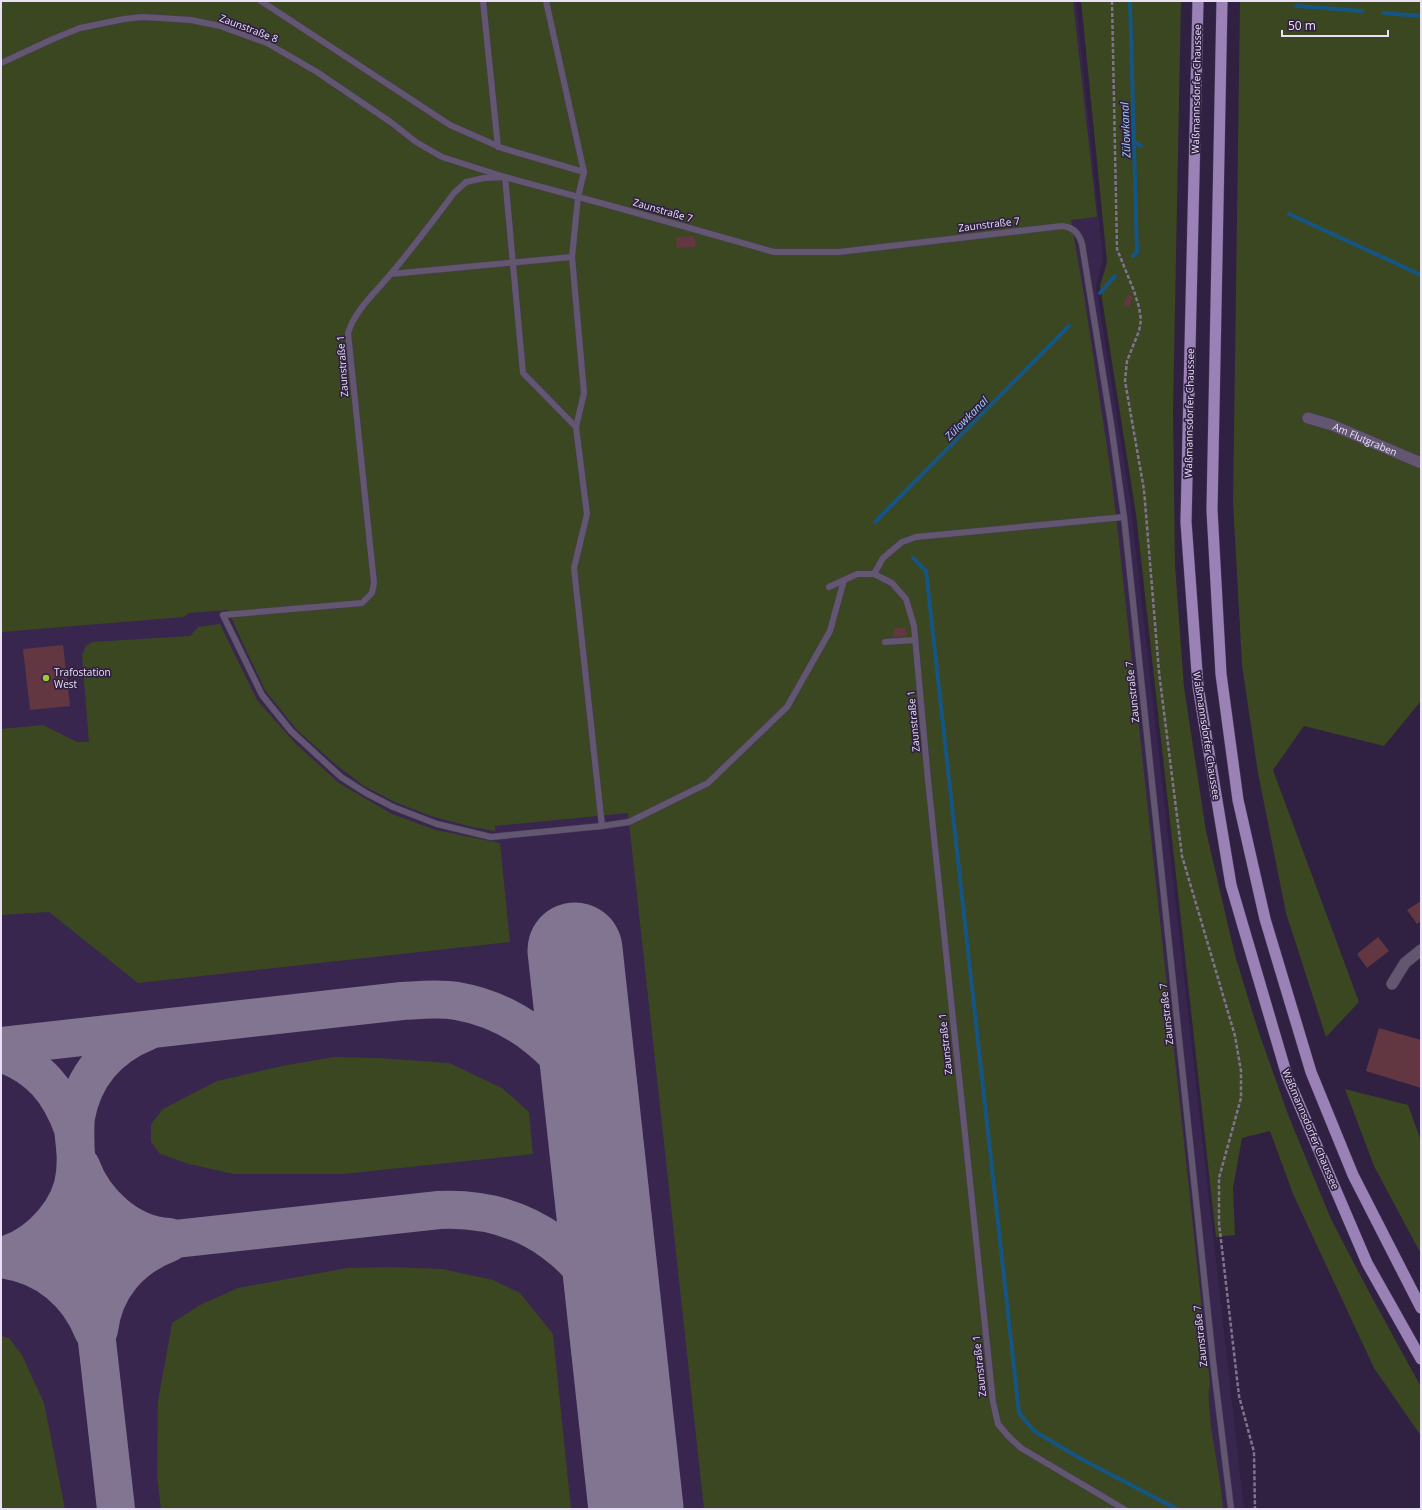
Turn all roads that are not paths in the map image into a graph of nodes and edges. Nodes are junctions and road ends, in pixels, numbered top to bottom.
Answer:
1 (261, 1) edge
2 (483, 1) edge
3 (546, 1) edge
4 (1198, 1) edge
5 (1222, 1) edge
6 (1, 63) edge
7 (498, 147) junction
8 (584, 172) junction
9 (506, 177) junction
10 (578, 198) junction
11 (620, 208) joint
12 (572, 257) junction
13 (513, 262) junction
14 (391, 274) junction
15 (1308, 418) dead end
16 (576, 427) junction
17 (1421, 463) edge
18 (1124, 516) junction
19 (874, 574) junction
20 (844, 580) junction
21 (829, 586) dead end
22 (916, 640) junction
23 (885, 642) dead end
24 (602, 826) junction
25 (1421, 950) edge
26 (1392, 984) dead end
27 (1421, 1308) edge
28 (1421, 1359) edge
29 (1124, 1509) edge
30 (1231, 1509) edge

1 - 7 lane
2 - 7 lane
3 - 8 lane
4 - 28 main road, Waßmannsdorfer Chaussee
5 - 27 main road, Waßmannsdorfer Chaussee
6 - 9 lane, Zaunstraße 8
7 - 8 lane
8 - 10 lane
9 - 10 lane, Zaunstraße 1
9 - 13 lane
9 - 14 lane, Zaunstraße 1
10 - 11 lane, Zaunstraße 1
10 - 12 lane
11 - 18 lane, Zaunstraße 7
12 - 13 lane
12 - 16 lane
13 - 14 lane
13 - 16 lane
14 - 24 lane, Zaunstraße 1
15 - 17 street, Am Flutgraben
16 - 24 lane
18 - 19 lane
18 - 30 lane, Zaunstraße 7
19 - 20 lane, Zaunstraße 1
19 - 22 lane, Zaunstraße 1
20 - 21 lane, Zaunstraße 1
20 - 24 lane
22 - 23 lane
22 - 29 lane, Zaunstraße 1
25 - 26 street

